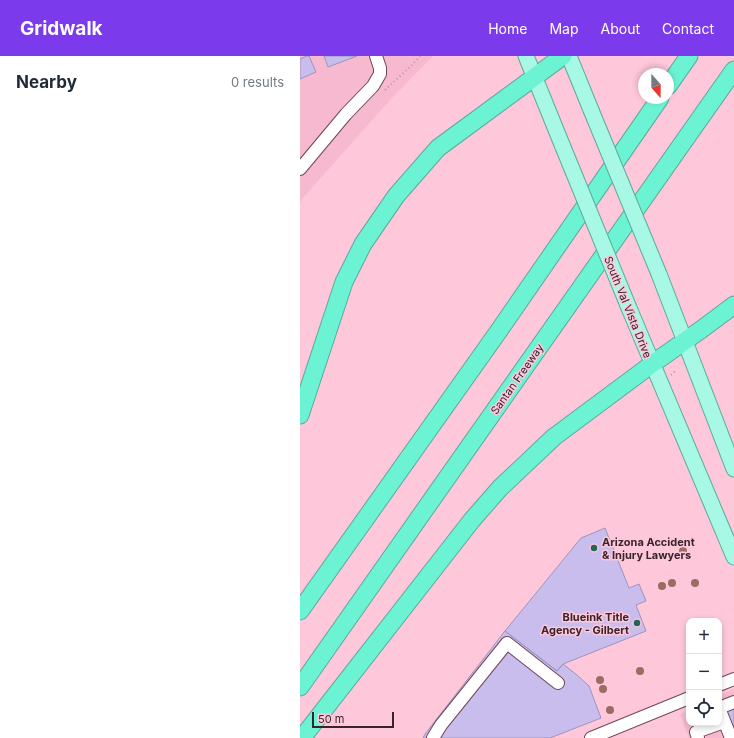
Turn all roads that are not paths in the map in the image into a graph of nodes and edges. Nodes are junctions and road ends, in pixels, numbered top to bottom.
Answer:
1 (376, 56) edge
2 (526, 56) edge
3 (563, 56) edge
4 (569, 56) edge
5 (689, 56) edge
6 (734, 70) edge
7 (674, 77) edge
8 (535, 78) junction
9 (656, 104) edge
10 (300, 168) edge
11 (734, 305) edge
12 (685, 341) junction
13 (652, 364) junction
14 (300, 415) edge
15 (734, 469) edge
16 (734, 557) edge
17 (300, 611) edge
18 (734, 679) edge
19 (558, 683) dead end
20 (722, 684) edge
21 (300, 687) edge
22 (686, 699) edge
23 (734, 702) edge
24 (722, 707) edge
25 (722, 716) edge
26 (724, 722) junction
27 (302, 738) edge
28 (433, 738) edge
29 (591, 738) edge
30 (698, 738) edge
31 (731, 738) edge

1 - 10 street
2 - 8 main road, South Val Vista Drive
3 - 8 highway
4 - 12 main road, bridge
5 - 7 highway
6 - 21 highway, Santan Freeway
8 - 13 main road, South Val Vista Drive, bridge
8 - 14 highway
9 - 17 highway
11 - 12 highway
12 - 13 highway
12 - 15 main road
13 - 16 main road, South Val Vista Drive
13 - 27 highway
18 - 20 street
19 - 28 street
22 - 29 street
23 - 24 street
25 - 26 street
26 - 30 street
26 - 31 street

